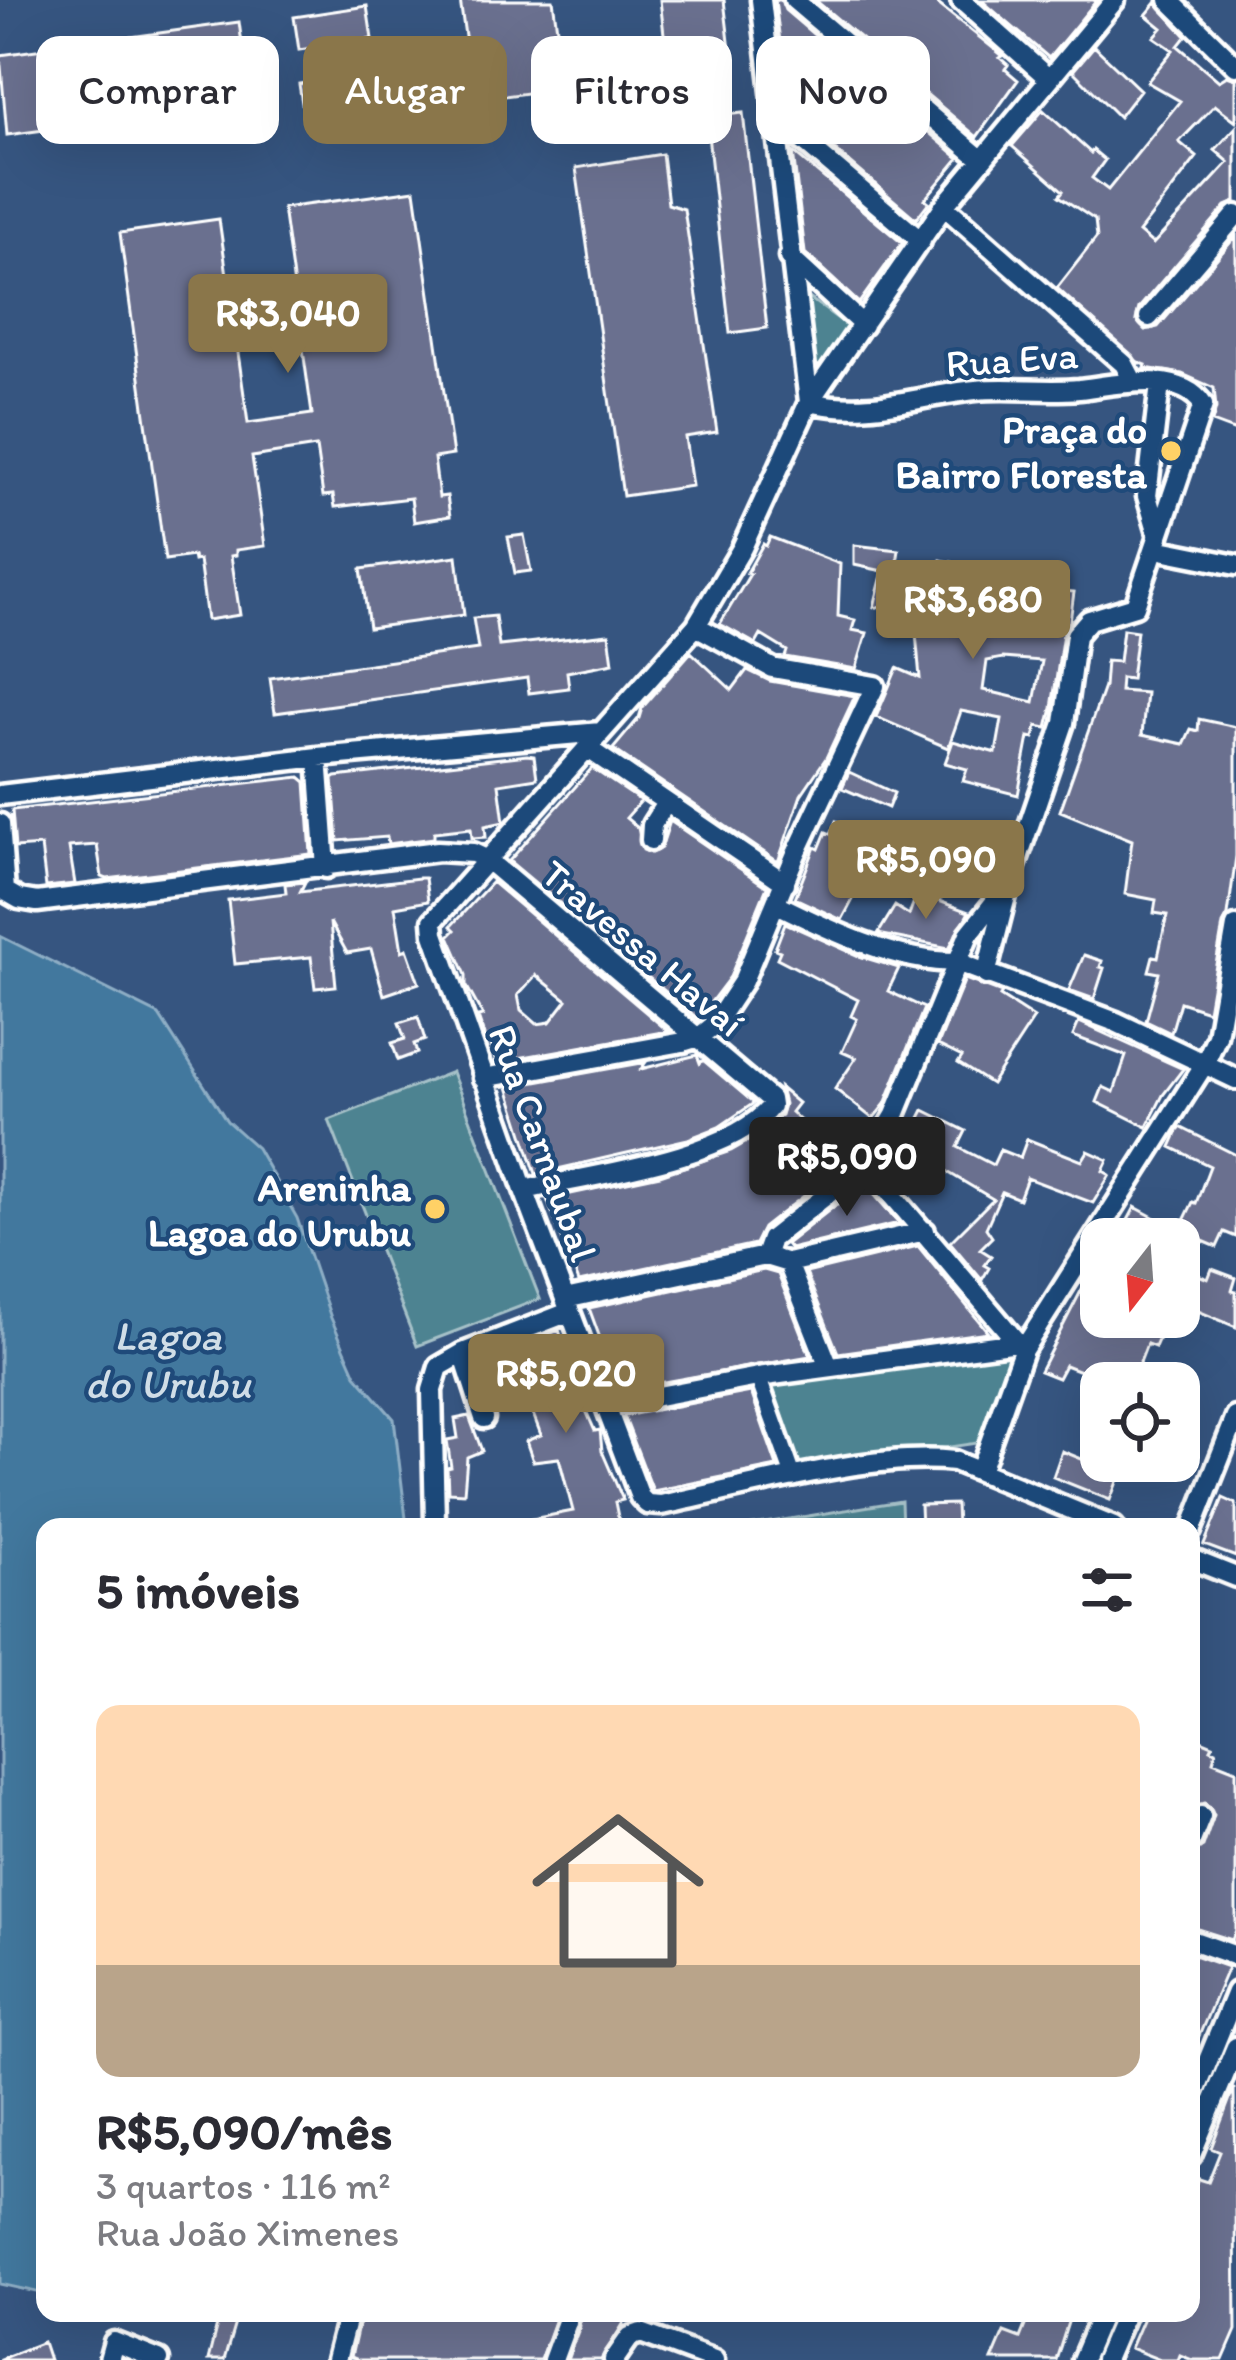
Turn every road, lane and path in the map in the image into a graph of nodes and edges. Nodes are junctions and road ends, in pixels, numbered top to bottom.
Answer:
1 (761, 0) edge
2 (794, 0) edge
3 (1115, 0) edge
4 (1169, 0) edge
5 (967, 2) edge
6 (765, 36) edge
7 (1236, 66) edge
8 (1048, 78) junction
9 (777, 144) edge
10 (807, 144) edge
11 (981, 159) junction
12 (944, 206) junction
13 (1236, 215) edge
14 (920, 241) junction
15 (789, 257) junction
16 (1149, 316) dead end
17 (863, 326) junction
18 (1133, 381) junction
19 (1160, 384) junction
20 (809, 402) junction
21 (1158, 543) junction
22 (1236, 565) edge
23 (696, 626) junction
24 (601, 732) junction
25 (587, 748) junction
26 (318, 757) junction
27 (0, 795) edge
28 (666, 803) junction
29 (0, 824) edge
30 (650, 840) dead end
31 (486, 860) junction
32 (326, 868) junction
33 (785, 883) junction
34 (1009, 884) junction
35 (777, 904) junction
36 (1236, 926) edge
37 (957, 962) junction
38 (986, 975) junction
39 (699, 1037) junction
40 (1204, 1065) junction
41 (483, 1078) junction
42 (1236, 1079) edge
43 (866, 1164) junction
44 (524, 1190) junction
45 (925, 1231) junction
46 (765, 1256) junction
47 (788, 1263) junction
48 (567, 1305) junction
49 (1020, 1346) junction
50 (463, 1353) junction
51 (829, 1367) junction
52 (758, 1377) junction
53 (606, 1406) junction
54 (1236, 1417) edge
55 (484, 1418) dead end
56 (980, 1472) junction
57 (794, 1478) junction
58 (435, 1518) edge
59 (1092, 1518) edge
60 (1196, 1518) edge
61 (1200, 1562) edge
62 (1236, 1577) edge
63 (1200, 1943) edge
64 (1236, 1956) edge
65 (1236, 1992) edge
66 (1236, 2047) edge
67 (1200, 2057) edge
68 (1232, 2072) edge
69 (1200, 2138) edge
70 (346, 2322) edge
71 (567, 2322) dead end
72 (1098, 2322) edge
73 (1121, 2322) edge
74 (112, 2351) edge
75 (159, 2360) edge
76 (336, 2360) edge
77 (553, 2360) edge
78 (614, 2360) edge
79 (714, 2360) edge
80 (1082, 2360) edge
81 (1105, 2360) edge

1 - 6 street
2 - 11 street
3 - 8 street, Rua Carnaubal
4 - 7 street
5 - 8 street
8 - 11 street, Rua Carnaubal
9 - 15 street
10 - 14 street
11 - 12 street, Rua Carnaubal
12 - 14 street, Rua Carnaubal
12 - 18 street
13 - 16 street
14 - 17 street, Rua Carnaubal
15 - 17 street
15 - 20 street
17 - 20 street, Rua Carnaubal
18 - 19 street, Rua Eva
18 - 20 street, Rua Eva
19 - 21 street
19 - 21 street
20 - 23 street, Rua Carnaubal
21 - 22 street
21 - 34 street
23 - 24 street, Rua Carnaubal
23 - 33 street
24 - 25 street, Rua Carnaubal
24 - 26 street
25 - 28 street
25 - 31 street, Rua Carnaubal
26 - 27 street
26 - 32 street
28 - 30 street
28 - 33 street
29 - 32 street
31 - 32 street
31 - 39 street, Travessa Havaí
31 - 41 street, Rua Carnaubal
33 - 35 street
34 - 37 street
34 - 38 street
35 - 37 street
35 - 39 street
36 - 40 street
37 - 38 street
37 - 43 street
38 - 40 street
39 - 41 street
39 - 44 street, Travessa Havaí
40 - 42 street
40 - 49 street
41 - 44 street, Rua Carnaubal
43 - 45 street
43 - 46 street
44 - 48 street, Rua Carnaubal
45 - 47 street
45 - 49 street
46 - 47 street
46 - 48 street
47 - 51 street
48 - 50 street
48 - 53 street, Rua Carnaubal
49 - 51 street
49 - 56 street
50 - 55 street
50 - 58 street
51 - 52 street
52 - 53 street
52 - 57 street
53 - 57 street, Rua Carnaubal
54 - 60 street
56 - 57 street, Rua Carnaubal
56 - 59 street, Rua Carnaubal
61 - 62 street
63 - 64 street
65 - 67 street
66 - 68 street
67 - 68 street
68 - 69 street
70 - 76 street
71 - 77 street
72 - 80 street
73 - 81 street
74 - 75 street
78 - 79 street

